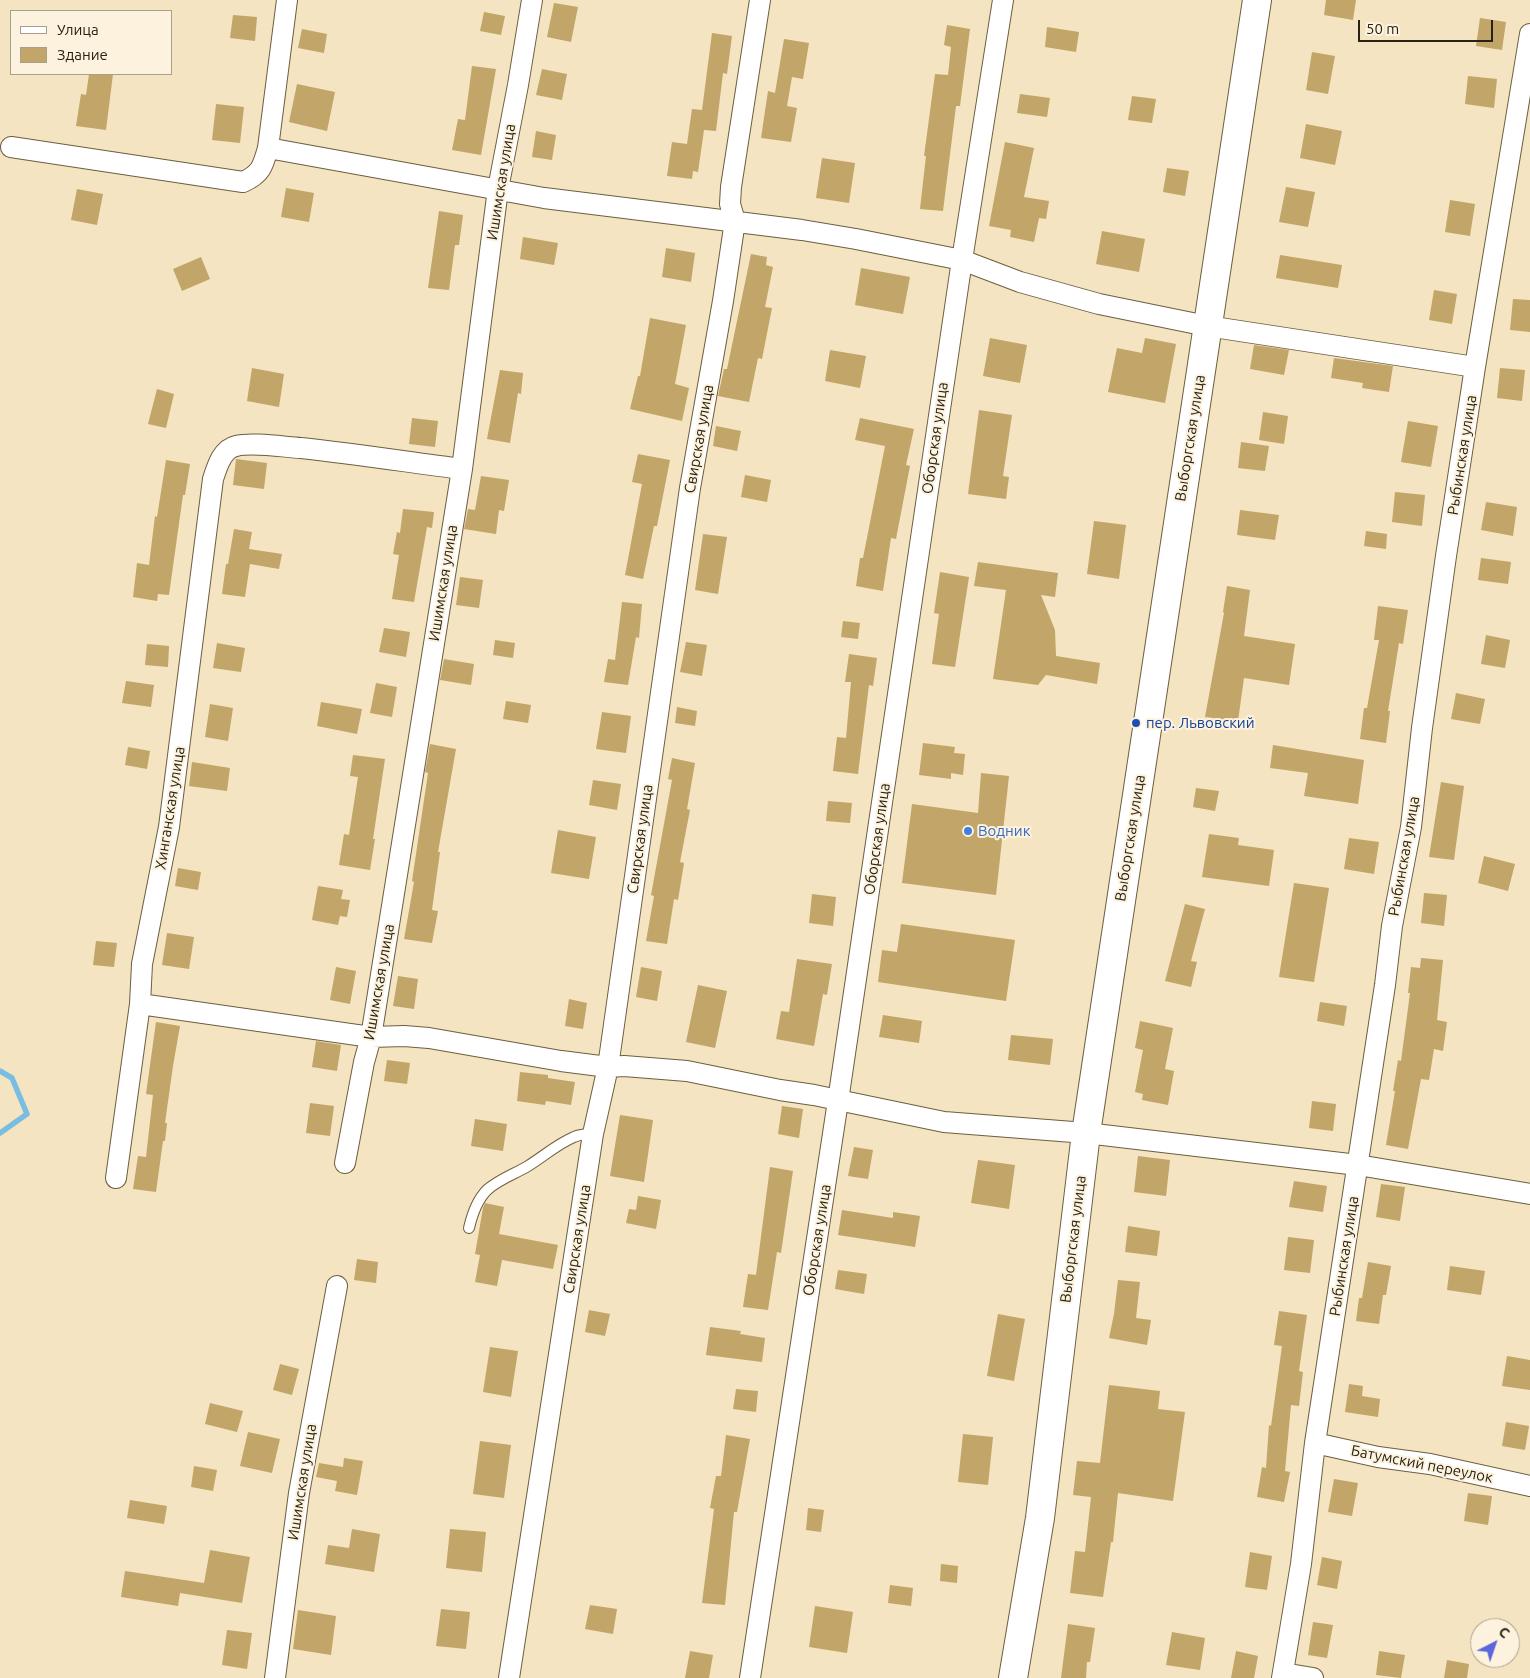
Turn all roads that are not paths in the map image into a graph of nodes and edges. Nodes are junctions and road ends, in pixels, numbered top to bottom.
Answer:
1 (287, 0) edge
2 (532, 0) edge
3 (760, 0) edge
4 (1003, 0) edge
5 (1256, 0) edge
6 (1530, 34) edge
7 (11, 147) dead end
8 (268, 148) junction
9 (498, 190) junction
10 (734, 221) junction
11 (962, 260) junction
12 (1207, 326) junction
13 (1475, 366) junction
14 (462, 469) junction
15 (140, 1004) junction
16 (371, 1037) junction
17 (608, 1067) junction
18 (838, 1101) junction
19 (1086, 1133) junction
20 (593, 1134) junction
21 (345, 1163) dead end
22 (1358, 1165) junction
23 (116, 1178) dead end
24 (1530, 1194) edge
25 (469, 1228) dead end
26 (337, 1286) dead end
27 (1315, 1443) junction
28 (1530, 1486) edge
29 (1283, 1676) edge
30 (275, 1678) edge
31 (509, 1678) edge
32 (750, 1678) edge
33 (1012, 1678) edge
34 (1313, 1678) edge

1 - 8 street
2 - 9 street, Ишимская улица
3 - 10 street, Свирская улица
4 - 11 street, Оборская улица
5 - 12 street, Выборгская улица
6 - 13 street, Рыбинская улица
7 - 8 street
8 - 9 street
9 - 10 street
9 - 14 street, Ишимская улица
10 - 11 street
10 - 17 street, Свирская улица
11 - 12 street
11 - 18 street, Оборская улица
12 - 13 street
12 - 19 street, Выборгская улица
13 - 22 street, Рыбинская улица
14 - 15 street, Хинганская улица
14 - 16 street, Ишимская улица
15 - 16 street
15 - 23 street, Хинганская улица
16 - 17 street
16 - 21 street, Ишимская улица
17 - 18 street
17 - 20 street, Свирская улица
18 - 19 street
18 - 32 street, Оборская улица
19 - 22 street
19 - 33 street, Выборгская улица
20 - 25 lane
20 - 31 street, Свирская улица
22 - 24 street
22 - 27 street, Рыбинская улица
26 - 30 street, Ишимская улица
27 - 28 street, Батумский переулок
27 - 29 street, Рыбинская улица
29 - 34 street

